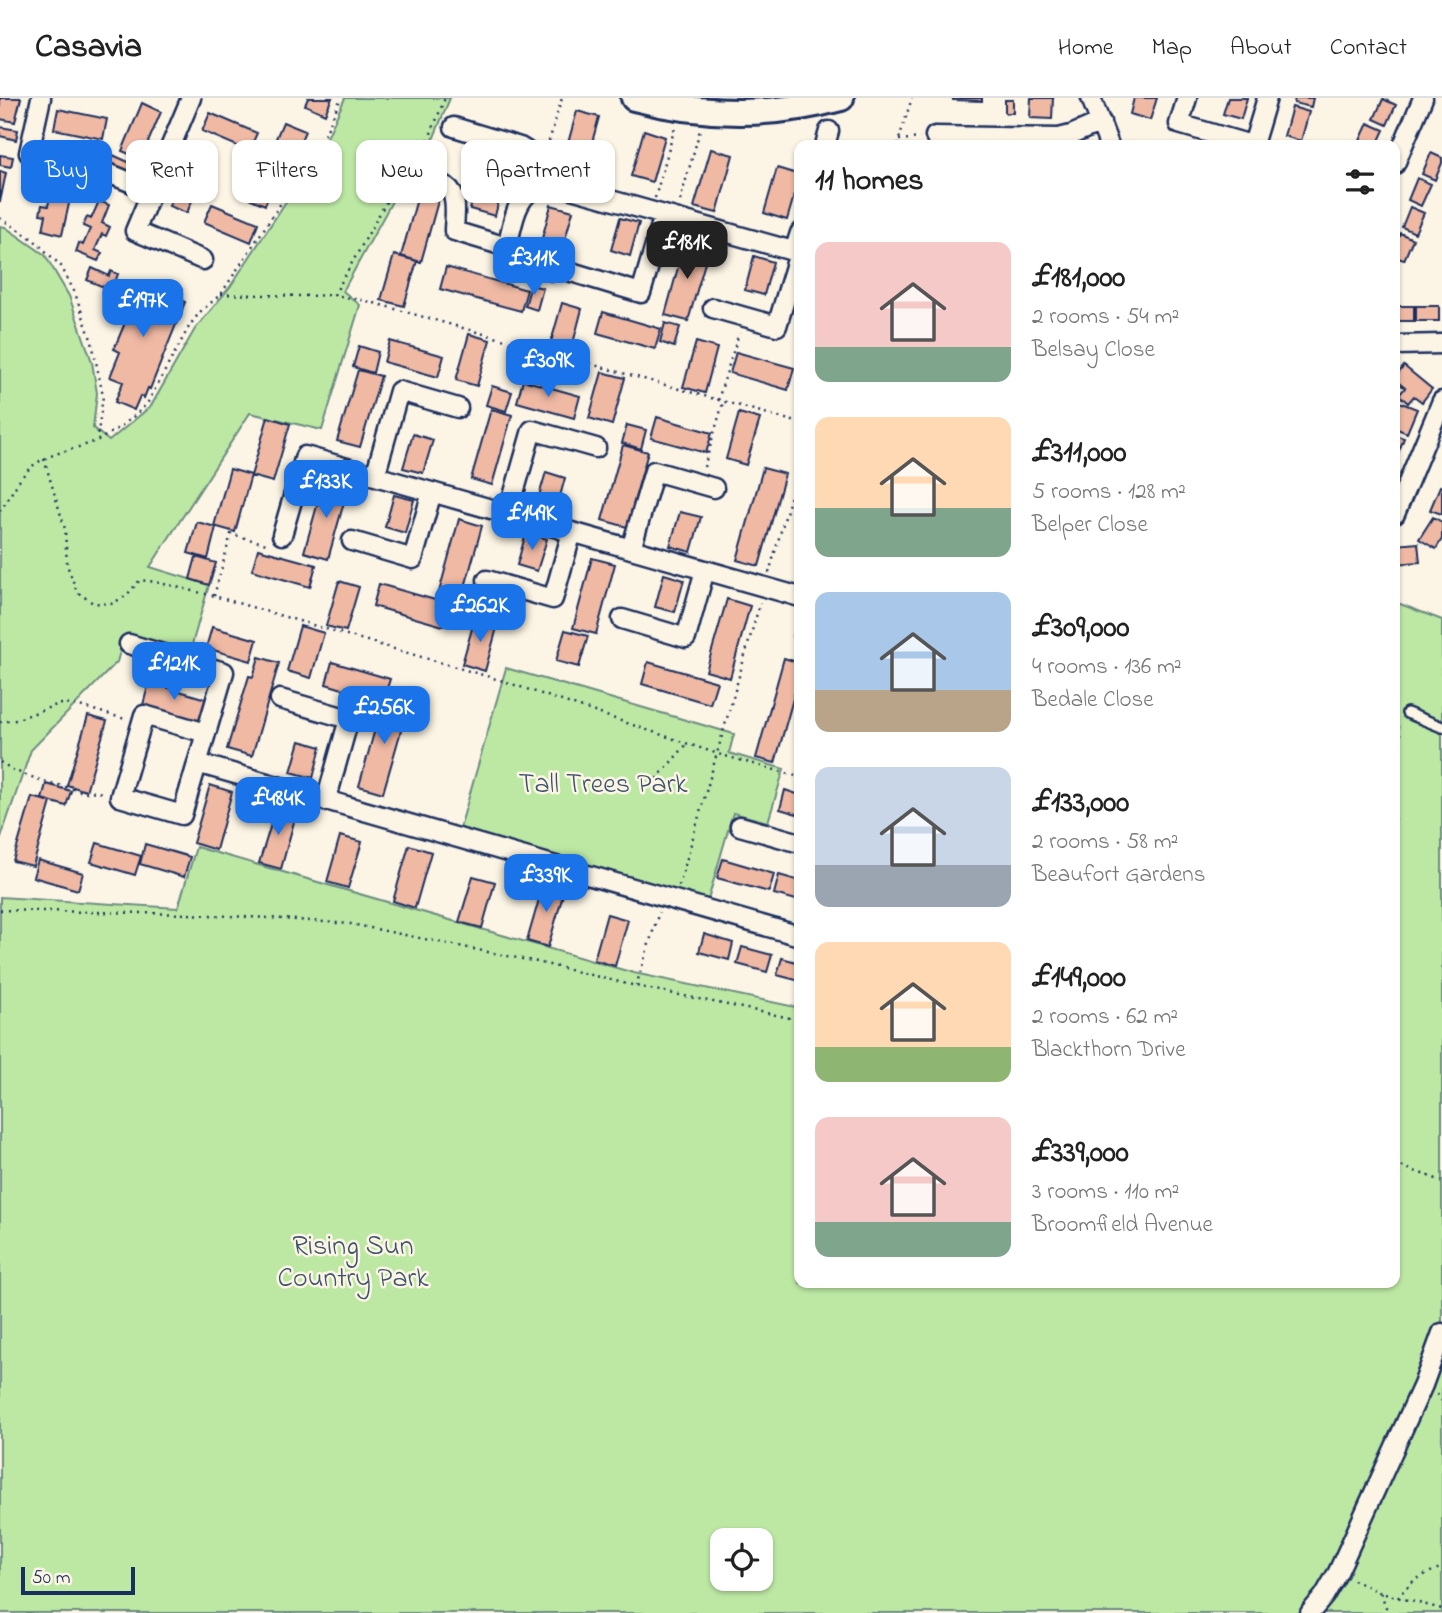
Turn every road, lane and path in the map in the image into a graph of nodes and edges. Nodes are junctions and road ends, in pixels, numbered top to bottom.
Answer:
1 (41, 98) edge
2 (191, 98) edge
3 (341, 98) edge
4 (445, 98) edge
5 (562, 98) edge
6 (634, 98) edge
7 (841, 98) edge
8 (912, 98) edge
9 (1091, 98) edge
10 (1187, 98) edge
11 (1267, 98) edge
12 (1423, 98) edge
13 (680, 108) junction
14 (705, 111) junction
15 (1101, 122) junction
16 (454, 127) dead end
17 (934, 136) joint
18 (32, 140) edge
19 (173, 140) edge
20 (497, 140) edge
21 (549, 140) edge
22 (899, 140) joint
23 (1107, 140) edge
24 (1235, 140) edge
25 (1254, 140) edge
26 (1400, 152) edge
27 (447, 187) edge
28 (615, 201) edge
29 (147, 203) edge
30 (520, 203) edge
31 (663, 214) junction
32 (0, 218) edge
33 (794, 252) edge
34 (204, 260) dead end
35 (794, 267) edge
36 (568, 271) dead end
37 (221, 294) junction
38 (334, 295) junction
39 (713, 307) dead end
40 (745, 317) junction
41 (1442, 344) edge
42 (1400, 345) edge
43 (718, 400) junction
44 (723, 401) junction
45 (1442, 401) edge
46 (458, 408) dead end
47 (794, 421) edge
48 (97, 440) junction
49 (596, 448) dead end
50 (44, 459) junction
51 (374, 476) junction
52 (794, 485) edge
53 (706, 486) joint
54 (432, 492) junction
55 (1400, 502) edge
56 (0, 511) edge
57 (508, 514) junction
58 (572, 532) junction
59 (282, 535) joint
60 (352, 541) dead end
61 (631, 549) junction
62 (705, 570) junction
63 (487, 580) dead end
64 (765, 587) junction
65 (794, 595) edge
66 (214, 596) junction
67 (622, 619) dead end
68 (129, 644) dead end
69 (280, 699) dead end
70 (1407, 713) dead end
71 (0, 722) edge
72 (142, 724) junction
73 (1442, 727) edge
74 (206, 733) junction
75 (688, 744) junction
76 (718, 754) junction
77 (0, 762) edge
78 (197, 763) junction
79 (794, 775) edge
80 (652, 784) dead end
81 (120, 797) junction
82 (326, 801) junction
83 (740, 826) dead end
84 (794, 841) edge
85 (669, 898) junction
86 (0, 910) edge
87 (794, 934) edge
88 (636, 986) junction
89 (794, 1019) edge
90 (1400, 1166) edge
91 (1442, 1181) edge
92 (1442, 1333) edge
93 (1442, 1567) edge
94 (1338, 1572) junction
95 (1381, 1593) junction
96 (1398, 1598) junction
97 (1442, 1609) edge
98 (1310, 1613) edge
99 (1388, 1613) edge

1 - 18 street
2 - 19 street
3 - 37 path
4 - 38 path
5 - 21 path
6 - 13 street
7 - 14 street
8 - 22 path
9 - 15 street
10 - 24 street
11 - 25 street
12 - 26 street
13 - 14 street
13 - 31 path
14 - 31 path
15 - 17 street
15 - 23 street
16 - 20 street
17 - 22 path
27 - 30 street
28 - 31 street
29 - 34 street
31 - 33 street
31 - 36 street
32 - 48 path
35 - 40 street
37 - 38 path
37 - 48 path
38 - 43 path
39 - 40 street
40 - 43 path
41 - 42 street
43 - 44 path
44 - 47 path
44 - 53 path
45 - 55 street
46 - 51 street
48 - 50 path
49 - 57 street
50 - 56 path
50 - 66 path
51 - 54 street
51 - 59 street
52 - 64 path
53 - 61 street
54 - 57 street
54 - 60 street
57 - 58 street
58 - 61 street
58 - 63 street
59 - 66 path
61 - 62 street
62 - 64 street
62 - 67 street
64 - 65 street
64 - 76 path
66 - 75 path
68 - 74 street
69 - 82 street
70 - 73 lane
71 - 72 path
72 - 74 street
72 - 81 street
74 - 78 street
75 - 76 path
75 - 80 path
76 - 79 path
76 - 85 path
77 - 81 path
78 - 81 street
78 - 82 street
82 - 85 street
83 - 84 street
85 - 87 street
85 - 88 path
86 - 88 path
88 - 89 path
90 - 91 path
92 - 94 street
93 - 96 path
94 - 95 path
94 - 98 street
95 - 96 path
95 - 99 path
96 - 97 path

